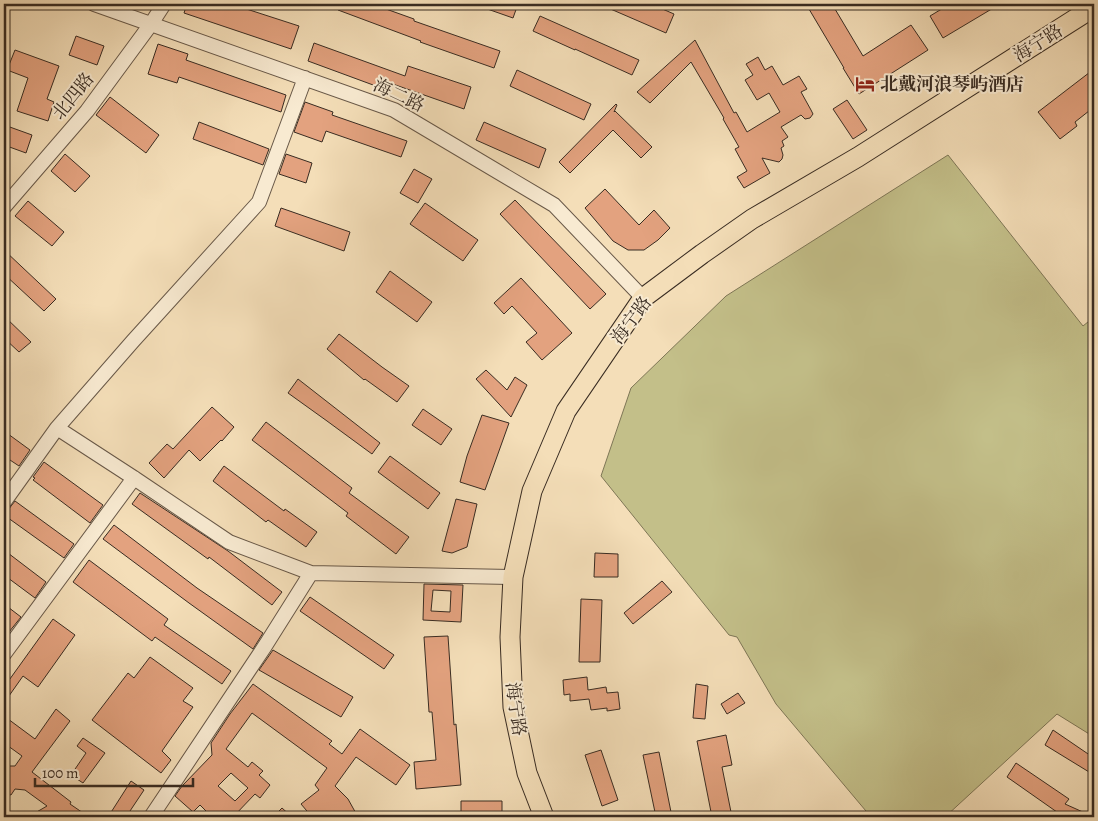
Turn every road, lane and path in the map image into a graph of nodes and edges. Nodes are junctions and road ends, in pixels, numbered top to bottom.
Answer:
1 (94, 4) edge
2 (164, 4) edge
3 (1094, 7) edge
4 (151, 24) junction
5 (305, 78) junction
6 (4, 207) edge
7 (643, 298) junction
8 (57, 428) junction
9 (134, 478) junction
10 (4, 502) edge
11 (311, 573) junction
12 (513, 577) junction
13 (4, 654) edge
14 (151, 817) edge
15 (544, 817) edge

1 - 4 street, 海二路
2 - 4 street, 北四路
3 - 7 main road, 海宁路
4 - 5 street, 海二路
4 - 6 street, 北四路
5 - 7 street, 海二路
5 - 8 street
7 - 12 main road, 海宁路
8 - 9 street
8 - 10 street
9 - 11 street
9 - 13 street
11 - 12 street
11 - 14 street
12 - 15 main road, 海宁路

